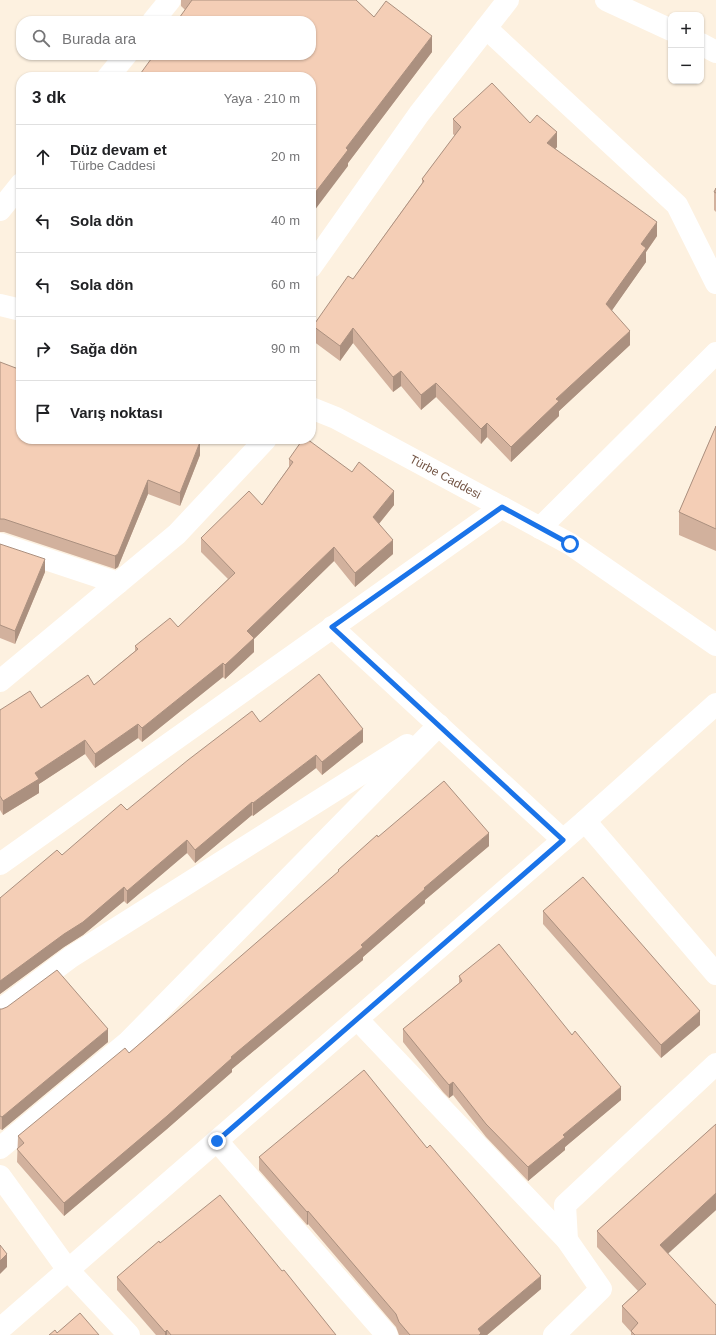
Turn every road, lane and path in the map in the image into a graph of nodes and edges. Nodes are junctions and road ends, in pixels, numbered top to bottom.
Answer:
1 (170, 0) edge
2 (508, 0) edge
3 (606, 0) edge
4 (157, 16) edge
5 (486, 28) junction
6 (668, 29) edge
7 (704, 46) edge
8 (716, 52) edge
9 (122, 60) edge
10 (112, 72) edge
11 (16, 190) edge
12 (0, 210) edge
13 (316, 260) edge
14 (716, 283) edge
15 (0, 306) edge
16 (16, 309) edge
17 (716, 353) edge
18 (316, 410) edge
19 (261, 444) edge
20 (502, 507) junction
21 (540, 528) junction
22 (0, 544) edge
23 (118, 584) junction
24 (332, 627) junction
25 (716, 645) edge
26 (0, 681) edge
27 (716, 704) edge
28 (438, 725) junction
29 (586, 821) junction
30 (563, 840) junction
31 (0, 864) edge
32 (716, 974) edge
33 (0, 1010) edge
34 (357, 1019) junction
35 (716, 1064) edge
36 (217, 1141) junction
37 (0, 1148) edge
38 (0, 1176) edge
39 (567, 1240) junction
40 (68, 1270) junction
41 (0, 1329) edge
42 (567, 1332) edge
43 (129, 1335) edge
44 (388, 1335) edge

1 - 4 street
2 - 5 street
3 - 6 street
5 - 13 street
5 - 14 street
7 - 8 street
9 - 10 street
11 - 12 street
15 - 16 street
17 - 21 street
18 - 20 street, Türbe Caddesi
19 - 23 street
20 - 21 street, Türbe Caddesi
20 - 24 street
21 - 25 street, Türbe Caddesi
22 - 23 street
23 - 26 street
24 - 28 street
24 - 31 street
27 - 29 street
28 - 30 street
28 - 33 street
28 - 37 street
29 - 30 street
29 - 32 street
30 - 34 street
34 - 36 street
34 - 39 street
35 - 39 street
36 - 40 street
36 - 44 street
38 - 40 street
39 - 42 street
40 - 41 street
40 - 43 street

